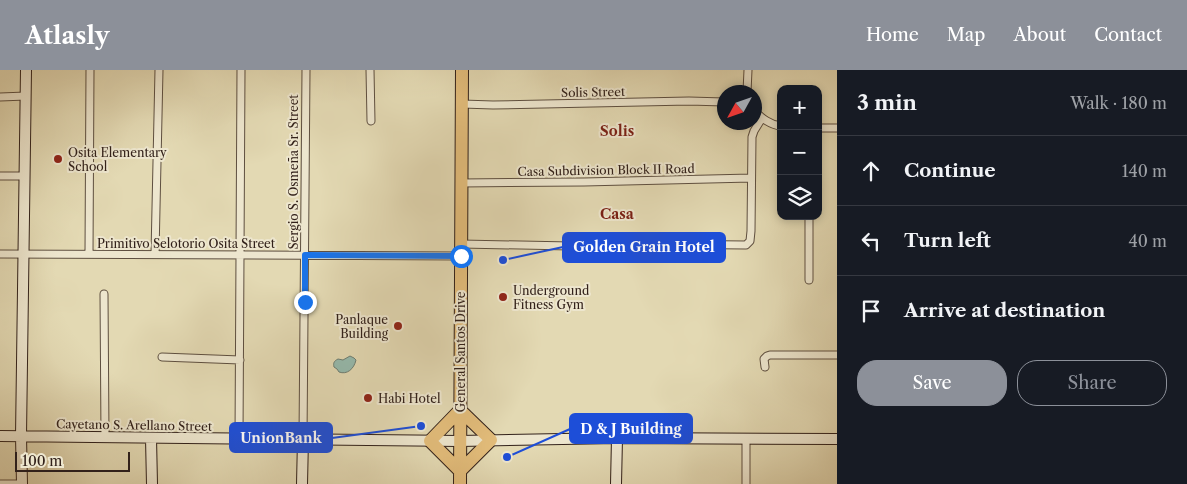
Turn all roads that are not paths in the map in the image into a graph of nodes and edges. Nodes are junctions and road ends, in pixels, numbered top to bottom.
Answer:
1 (26, 70) edge
2 (90, 70) edge
3 (159, 70) edge
4 (241, 70) edge
5 (306, 70) edge
6 (370, 70) edge
7 (462, 70) edge
8 (748, 70) edge
9 (748, 85) edge
10 (26, 96) junction
11 (0, 97) edge
12 (717, 102) edge
13 (462, 104) junction
14 (762, 118) edge
15 (371, 121) dead end
16 (777, 126) edge
17 (822, 128) edge
18 (837, 128) edge
19 (754, 130) edge
20 (0, 176) edge
21 (25, 176) junction
22 (751, 178) junction
23 (461, 183) junction
24 (809, 220) edge
25 (461, 250) junction
26 (0, 254) edge
27 (24, 254) junction
28 (90, 254) junction
29 (155, 254) junction
30 (240, 255) junction
31 (305, 255) junction
32 (809, 280) dead end
33 (104, 294) dead end
34 (837, 355) edge
35 (162, 357) dead end
36 (240, 360) junction
37 (765, 366) dead end
38 (460, 410) junction
39 (0, 436) edge
40 (21, 436) junction
41 (105, 437) junction
42 (151, 438) junction
43 (617, 438) junction
44 (239, 439) junction
45 (303, 439) junction
46 (746, 439) junction
47 (837, 439) edge
48 (491, 440) junction
49 (430, 441) junction
50 (460, 441) junction
51 (460, 478) edge
52 (0, 484) edge
53 (22, 484) edge
54 (152, 484) edge
55 (302, 484) edge
56 (616, 484) edge
57 (746, 484) edge

1 - 10 street
2 - 28 street
3 - 29 street
4 - 30 street
5 - 31 street, Sergio S. Osmeña Sr. Street
6 - 15 street
7 - 13 highway, General Santos Drive
8 - 9 street
10 - 11 street
10 - 21 street
12 - 13 street, Solis Street
13 - 23 highway, General Santos Drive
14 - 16 street
17 - 18 street
19 - 22 street
20 - 21 street
21 - 27 street
22 - 23 street, Casa Subdivision Block II Road
22 - 25 street, Primitivo Selotorio Osita Street
23 - 25 highway, General Santos Drive
24 - 32 street
25 - 31 street, Primitivo Selotorio Osita Street
25 - 38 highway, General Santos Drive
26 - 27 street, Primitivo Selotorio Osita Street
27 - 28 street, Primitivo Selotorio Osita Street
27 - 40 street
28 - 29 street, Primitivo Selotorio Osita Street
29 - 30 street, Primitivo Selotorio Osita Street
30 - 31 street, Primitivo Selotorio Osita Street
30 - 36 street
31 - 45 street, Sergio S. Osmeña Sr. Street
33 - 41 street
34 - 37 street
35 - 36 street
36 - 44 street
38 - 48 highway
38 - 49 highway
38 - 50 highway, General Santos Drive
39 - 40 street, Cayetano S. Arellano Street
40 - 41 street, Cayetano S. Arellano Street
40 - 53 street
41 - 42 street, Cayetano S. Arellano Street
42 - 44 street, Cayetano S. Arellano Street
42 - 54 street
43 - 46 street, Cayetano S. Arellano Street
43 - 48 street, Cayetano S. Arellano Street
43 - 56 street
44 - 45 street, Cayetano S. Arellano Street
45 - 49 street, Cayetano S. Arellano Street
45 - 55 street, Sergio S. Osmeña Sr. Street
46 - 47 street, Cayetano S. Arellano Street
46 - 57 street
48 - 50 street, Cayetano S. Arellano Street
48 - 51 highway
49 - 50 street, Cayetano S. Arellano Street
49 - 51 highway
50 - 51 highway, General Santos Drive
52 - 53 street

